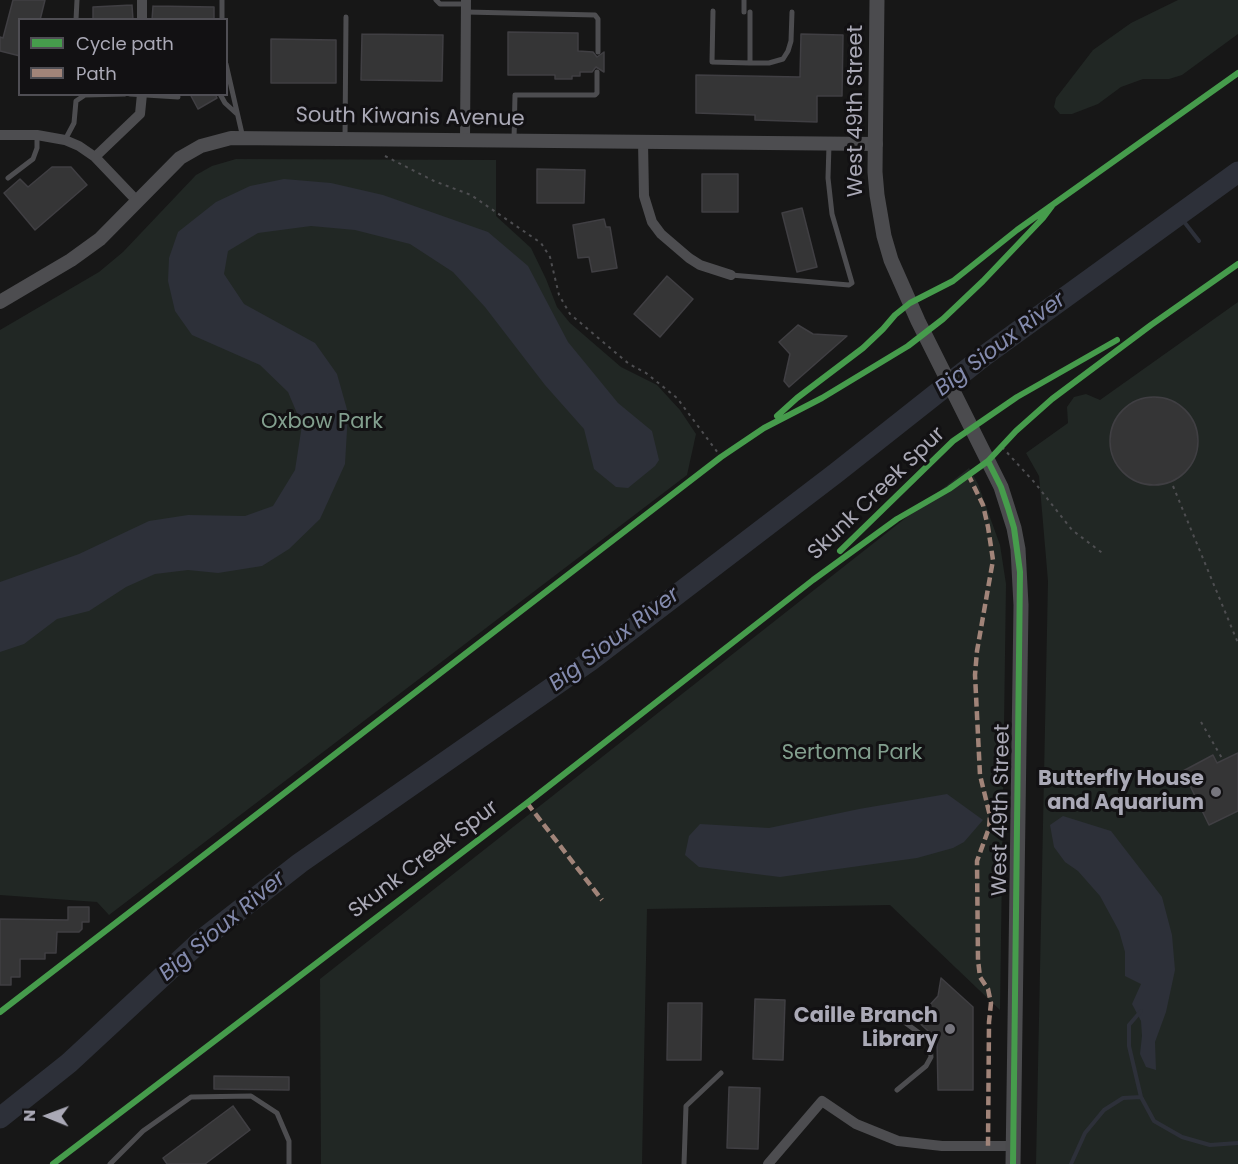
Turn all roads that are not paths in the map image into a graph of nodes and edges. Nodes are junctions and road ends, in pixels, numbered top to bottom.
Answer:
1 (77, 0) edge
2 (142, 0) edge
3 (222, 0) edge
4 (436, 0) edge
5 (744, 0) edge
6 (877, 0) edge
7 (466, 5) edge
8 (713, 11) dead end
9 (792, 12) dead end
10 (346, 17) dead end
11 (76, 18) edge
12 (142, 18) edge
13 (222, 18) edge
14 (598, 52) dead end
15 (750, 63) junction
16 (228, 72) edge
17 (597, 72) dead end
18 (84, 96) edge
19 (138, 96) edge
20 (158, 96) edge
21 (221, 96) edge
22 (178, 97) dead end
23 (238, 115) junction
24 (0, 135) edge
25 (37, 135) junction
26 (243, 138) junction
27 (345, 138) junction
28 (465, 139) junction
29 (65, 140) junction
30 (514, 140) junction
31 (643, 141) junction
32 (829, 143) junction
33 (876, 144) junction
34 (95, 158) junction
35 (8, 178) dead end
36 (137, 201) junction
37 (731, 275) joint
38 (0, 302) edge
39 (888, 1010) dead end
40 (721, 1073) dead end
41 (897, 1090) dead end
42 (1014, 1146) junction
43 (110, 1164) edge
44 (289, 1164) edge
45 (684, 1164) edge
46 (768, 1164) edge
47 (1013, 1164) edge

1 - 11 lane
2 - 12 street
3 - 13 lane
4 - 7 lane
5 - 15 lane
6 - 33 main road, West 49th Street
7 - 14 lane
7 - 28 street
8 - 15 lane
9 - 15 lane
10 - 27 lane
16 - 23 lane
17 - 30 lane
18 - 29 lane
19 - 34 street
20 - 22 lane
21 - 23 lane
23 - 26 lane
24 - 25 street
25 - 29 street
25 - 35 lane
26 - 27 street, South Kiwanis Avenue
26 - 36 street, South Kiwanis Avenue
27 - 28 street, South Kiwanis Avenue
28 - 30 street, South Kiwanis Avenue
29 - 34 street
30 - 31 street, South Kiwanis Avenue
31 - 32 street, South Kiwanis Avenue
31 - 37 street
32 - 33 street, South Kiwanis Avenue
32 - 37 lane
33 - 42 main road, West 49th Street
34 - 36 street
36 - 38 street, South Kiwanis Avenue
39 - 41 lane
40 - 45 lane
42 - 46 street
42 - 47 main road, West 49th Street
43 - 44 lane

